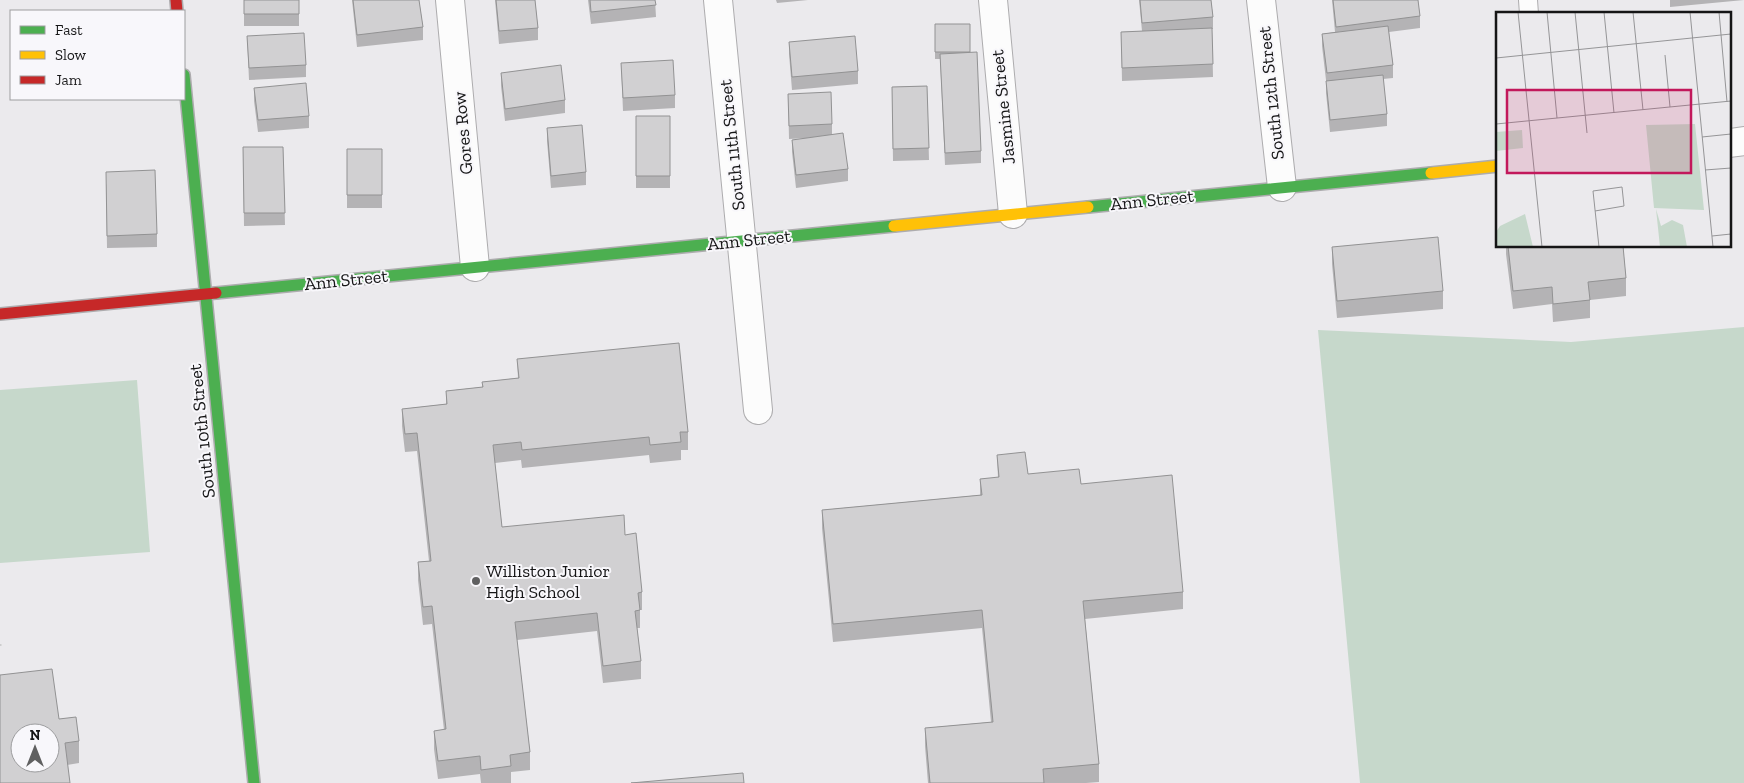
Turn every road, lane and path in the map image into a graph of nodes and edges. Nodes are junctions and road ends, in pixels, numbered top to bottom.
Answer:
1 (450, 0) edge
2 (718, 0) edge
3 (992, 0) edge
4 (1261, 0) edge
5 (185, 85) edge
6 (1496, 166) edge
7 (1282, 187) junction
8 (1013, 214) junction
9 (742, 240) junction
10 (475, 267) junction
11 (206, 294) junction
12 (0, 314) edge
13 (758, 410) dead end
14 (254, 783) edge

1 - 10 street, Gores Row
2 - 9 street, South 11th Street
3 - 8 street, Jasmine Street
4 - 7 street, South 12th Street
5 - 11 street, South 10th Street
6 - 7 street, Ann Street
7 - 8 street, Ann Street
8 - 9 street, Ann Street
9 - 10 street, Ann Street
9 - 13 street, South 11th Street
10 - 11 street, Ann Street
11 - 12 street, Ann Street
11 - 14 street, South 10th Street

